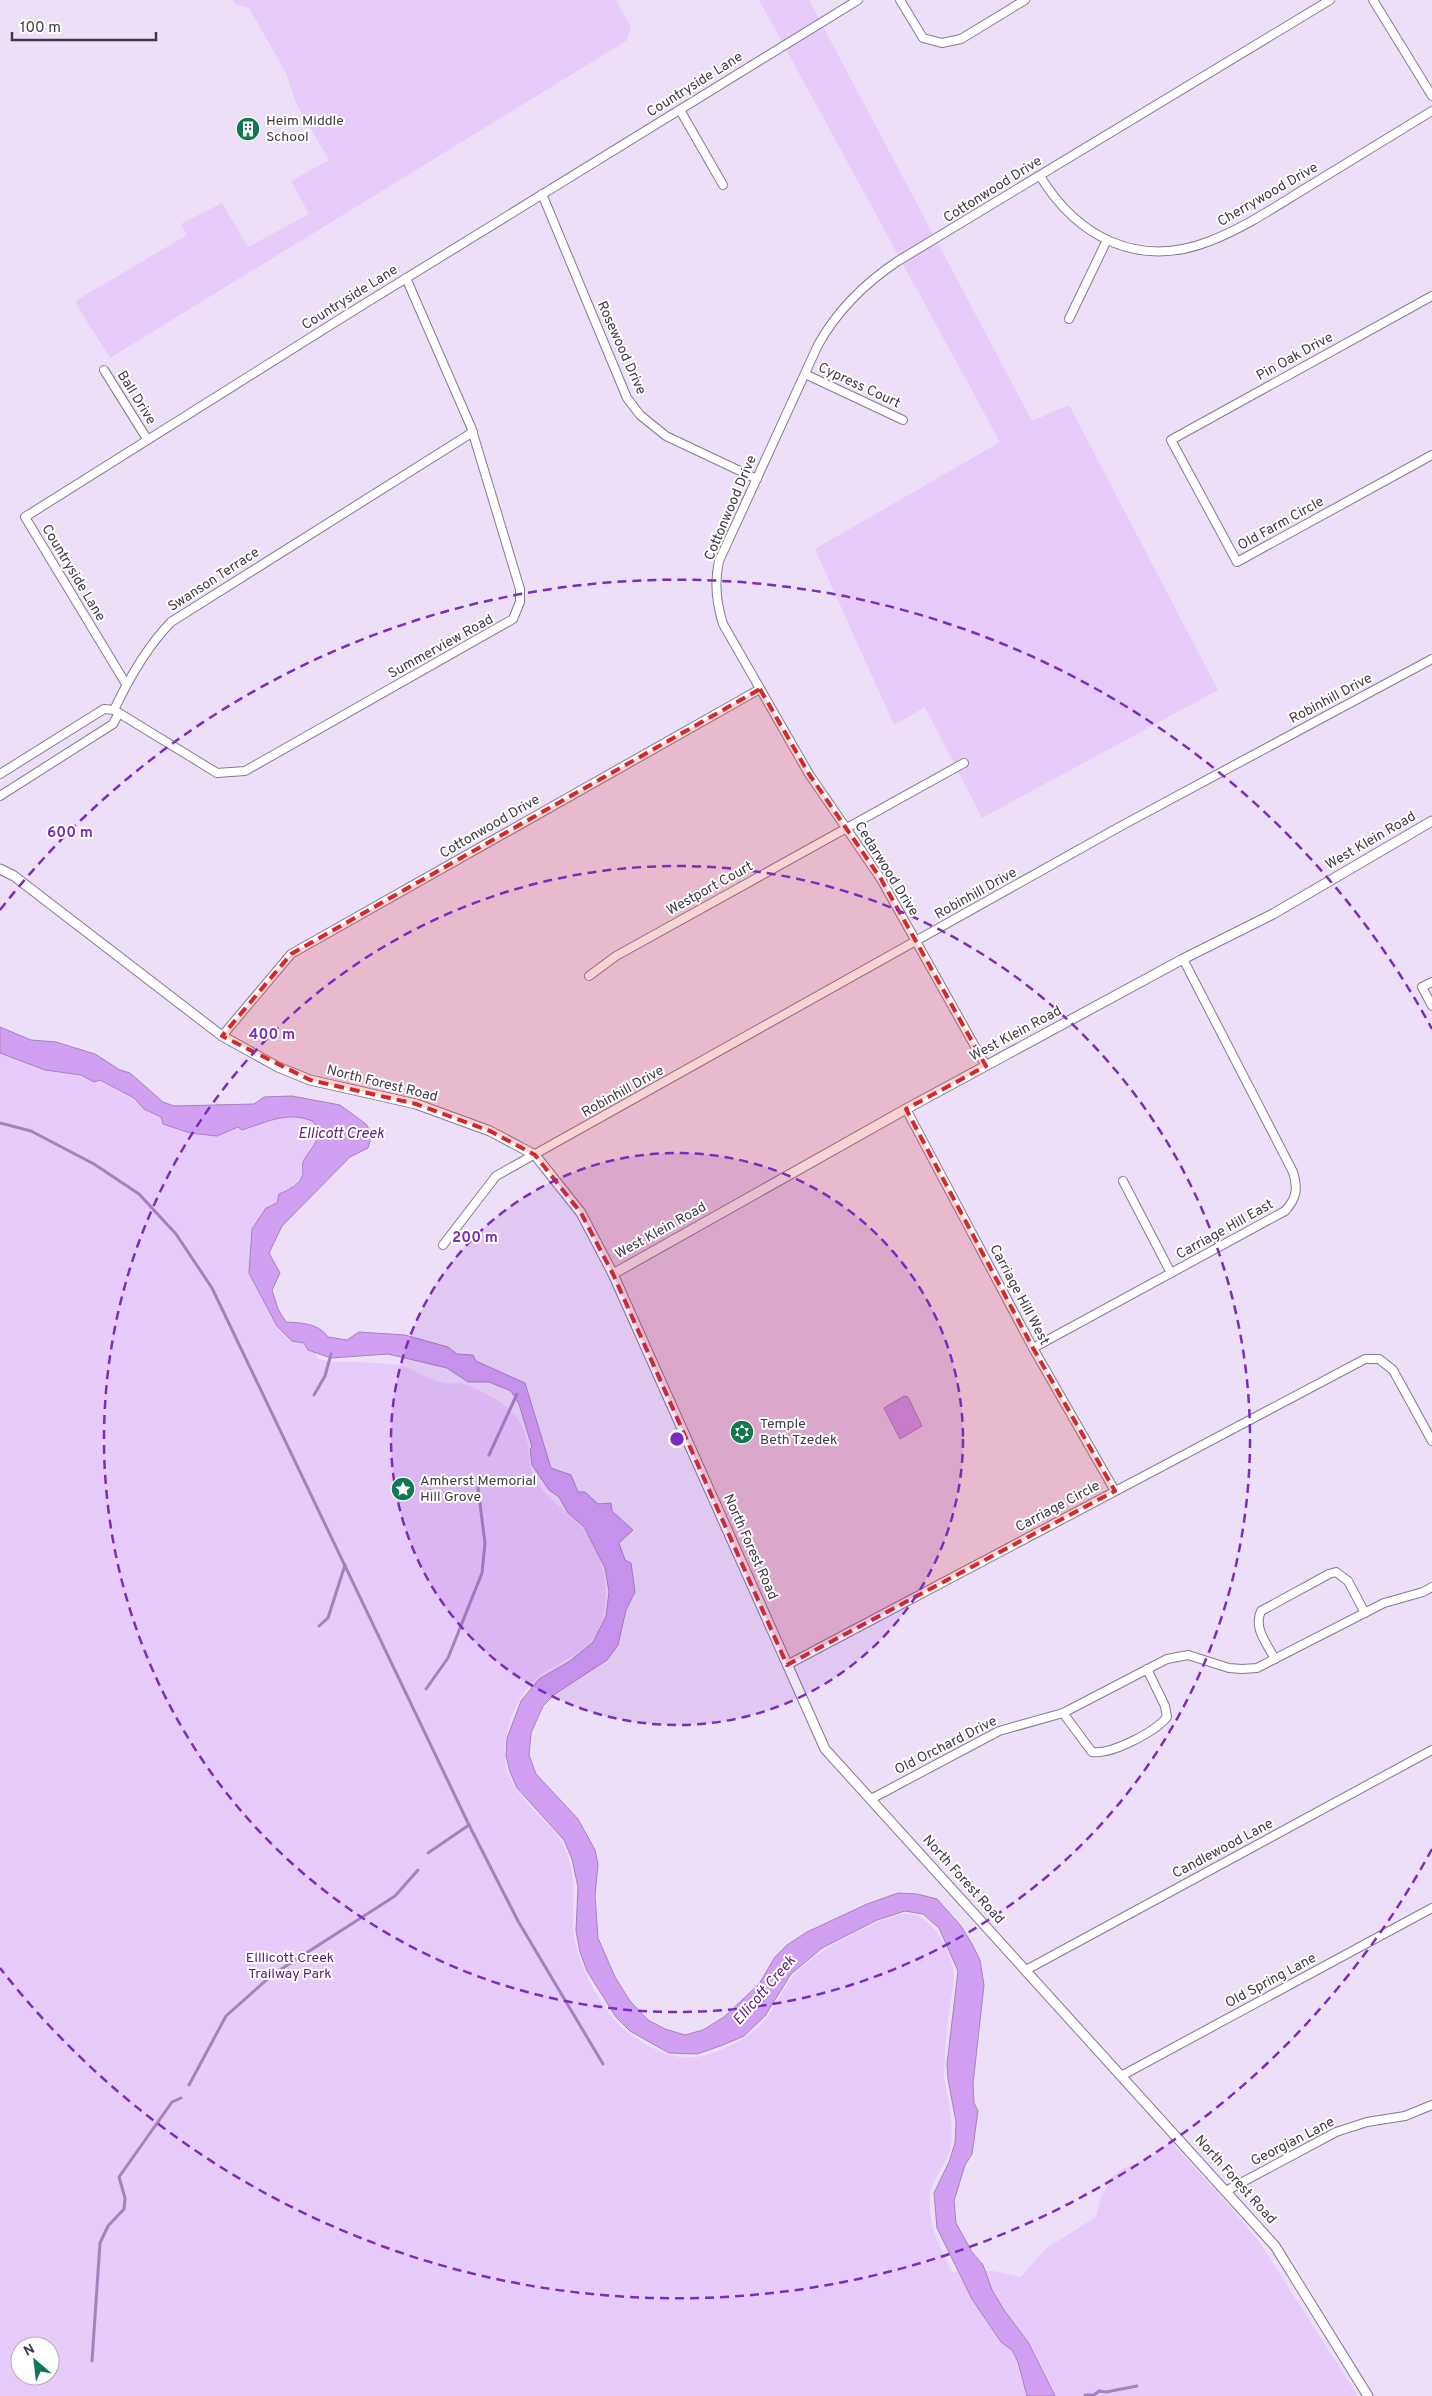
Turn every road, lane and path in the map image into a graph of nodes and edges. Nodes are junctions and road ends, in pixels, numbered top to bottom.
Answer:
1 (858, 0) edge
2 (900, 0) edge
3 (1025, 0) edge
4 (1330, 0) edge
5 (1373, 0) edge
6 (1432, 96) edge
7 (680, 110) junction
8 (1432, 111) edge
9 (1040, 176) junction
10 (724, 185) dead end
11 (542, 194) junction
12 (1107, 240) junction
13 (406, 278) junction
14 (1432, 296) edge
15 (1069, 319) dead end
16 (104, 370) dead end
17 (805, 374) junction
18 (903, 420) dead end
19 (473, 432) junction
20 (147, 439) junction
21 (1171, 440) joint
22 (1432, 455) edge
23 (757, 479) junction
24 (1432, 659) edge
25 (126, 684) junction
26 (760, 688) junction
27 (116, 711) junction
28 (964, 763) dead end
29 (0, 774) edge
30 (0, 796) edge
31 (1432, 821) edge
32 (846, 827) junction
33 (0, 868) edge
34 (916, 942) junction
35 (1183, 959) junction
36 (589, 976) dead end
37 (1432, 982) edge
38 (1432, 1006) edge
39 (222, 1036) junction
40 (986, 1066) junction
41 (906, 1109) junction
42 (535, 1156) junction
43 (1123, 1181) dead end
44 (443, 1245) dead end
45 (1172, 1273) junction
46 (613, 1274) junction
47 (1033, 1348) junction
48 (1432, 1440) edge
49 (1115, 1491) junction
50 (1432, 1587) edge
51 (1364, 1613) junction
52 (1275, 1659) junction
53 (787, 1665) junction
54 (1147, 1669) junction
55 (1064, 1713) junction
56 (1432, 1750) edge
57 (871, 1799) junction
58 (1432, 1908) edge
59 (1026, 1970) junction
60 (1121, 2076) junction
61 (1432, 2105) edge
62 (1226, 2191) junction
63 (1368, 2396) edge

1 - 7 street, Countryside Lane
2 - 3 street
4 - 9 street, Cottonwood Drive
5 - 6 street
7 - 10 street
7 - 11 street, Countryside Lane
8 - 12 street, Cherrywood Drive
9 - 12 street, Cherrywood Drive
9 - 17 street, Cottonwood Drive
11 - 13 street, Countryside Lane
11 - 23 street, Rosewood Drive
12 - 15 street
13 - 19 street, Summerview Road
13 - 20 street, Countryside Lane
14 - 21 street, Pin Oak Drive
16 - 20 street, Ball Drive
17 - 18 street, Cypress Court
17 - 23 street, Cottonwood Drive
19 - 25 street, Swanson Terrace
19 - 27 street, Summerview Road
20 - 25 street, Countryside Lane
21 - 22 street, Old Farm Circle
23 - 26 street, Cottonwood Drive
24 - 34 street, Robinhill Drive
25 - 27 street, Swanson Terrace
26 - 32 street, Cedarwood Drive
26 - 39 street, Cottonwood Drive
27 - 29 street
27 - 30 street, Swanson Terrace
28 - 32 street, Westport Court
31 - 35 street, West Klein Road
32 - 34 street, Cedarwood Drive
32 - 36 street, Westport Court
33 - 39 street, North Forest Road
34 - 40 street, Cedarwood Drive
34 - 42 street, Robinhill Drive
35 - 40 street, West Klein Road
35 - 45 street, Carriage Hill East
37 - 38 street
39 - 42 street, North Forest Road
40 - 41 street, West Klein Road
41 - 46 street, West Klein Road
41 - 47 street, Carriage Hill West
42 - 44 street, Robinhill Drive
42 - 46 street, North Forest Road
43 - 45 street
45 - 47 street, Carriage Hill East
46 - 53 street, North Forest Road
47 - 49 street, Carriage Hill West
48 - 49 street, Carriage Circle
49 - 53 street, Carriage Circle
50 - 51 street, Old Orchard Drive
51 - 52 street, Old Orchard Drive
51 - 52 street
52 - 54 street, Old Orchard Drive
53 - 57 street, North Forest Road
54 - 55 street, Old Orchard Drive
54 - 55 street
55 - 57 street, Old Orchard Drive
56 - 59 street, Candlewood Lane
57 - 59 street, North Forest Road
58 - 60 street, Old Spring Lane
59 - 60 street, North Forest Road
60 - 62 street, North Forest Road
61 - 62 street, Georgian Lane
62 - 63 street, North Forest Road

